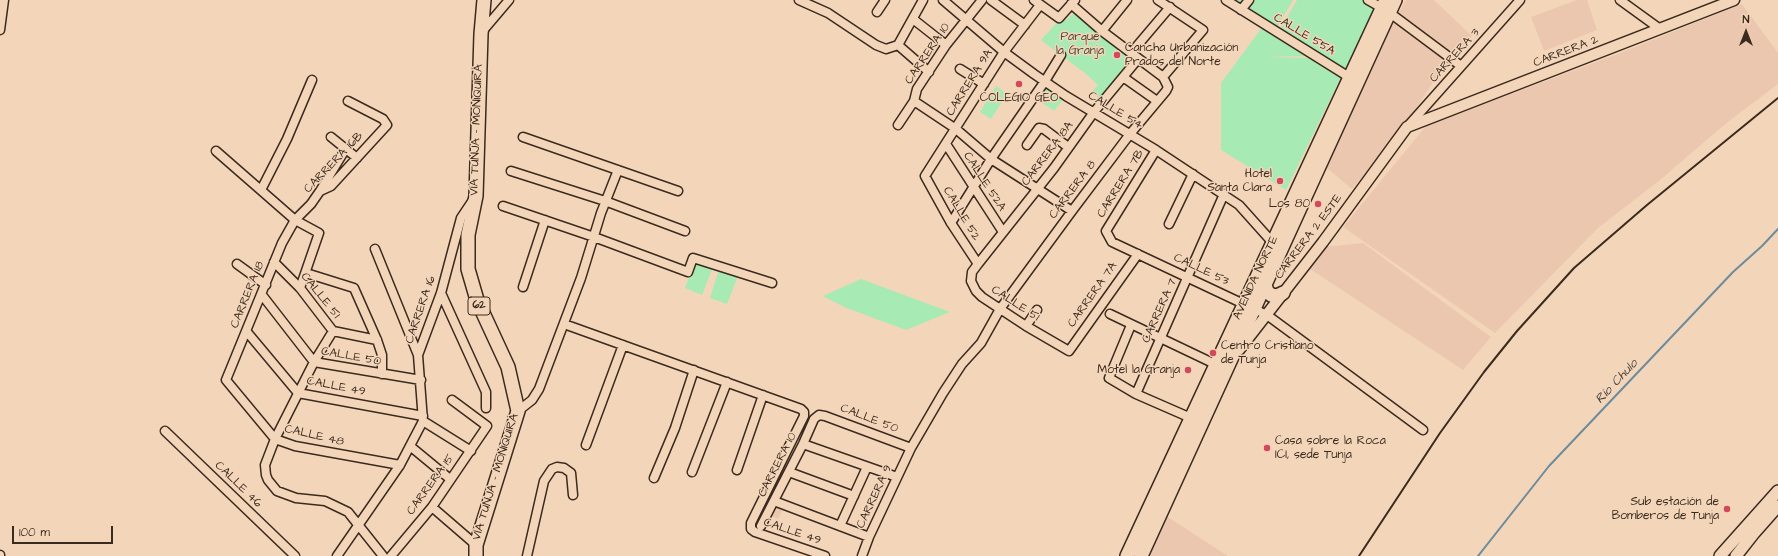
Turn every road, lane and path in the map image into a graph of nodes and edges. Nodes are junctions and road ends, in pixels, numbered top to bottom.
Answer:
1 (4, 0) edge
2 (484, 0) edge
3 (509, 0) edge
4 (799, 0) edge
5 (886, 0) edge
6 (982, 0) edge
7 (991, 0) edge
8 (1127, 0) edge
9 (1158, 0) edge
10 (1226, 0) edge
11 (1249, 0) edge
12 (1368, 0) edge
13 (1396, 0) edge
14 (1518, 0) edge
15 (1620, 0) edge
16 (1734, 0) edge
17 (946, 1) edge
18 (918, 2) edge
19 (1037, 2) edge
20 (1073, 2) edge
21 (1170, 7) junction
22 (1386, 7) edge
23 (1241, 10) junction
24 (877, 12) dead end
25 (913, 18) junction
26 (966, 21) junction
27 (1025, 25) junction
28 (1660, 29) junction
29 (0, 30) edge
30 (1102, 31) junction
31 (481, 34) junction
32 (898, 45) junction
33 (946, 45) junction
34 (1004, 52) junction
35 (1131, 53) junction
36 (1061, 55) dead end
37 (1138, 59) junction
38 (1461, 66) junction
39 (960, 69) dead end
40 (929, 72) junction
41 (1123, 77) junction
42 (1163, 77) junction
43 (1349, 77) junction
44 (312, 80) dead end
45 (1045, 81) junction
46 (984, 84) junction
47 (348, 101) dead end
48 (914, 101) junction
49 (1157, 101) junction
50 (1094, 112) junction
51 (898, 125) dead end
52 (1407, 127) junction
53 (956, 129) junction
54 (1130, 134) junction
55 (331, 137) dead end
56 (523, 137) dead end
57 (946, 144) junction
58 (1026, 145) dead end
59 (1068, 147) junction
60 (345, 150) junction
61 (1156, 150) junction
62 (216, 151) dead end
63 (357, 158) junction
64 (991, 159) junction
65 (618, 170) junction
66 (511, 171) dead end
67 (1193, 174) junction
68 (926, 176) joint
69 (973, 187) junction
70 (1037, 188) junction
71 (261, 190) junction
72 (320, 191) junction
73 (678, 191) dead end
74 (1224, 194) junction
75 (476, 196) junction
76 (605, 201) junction
77 (503, 206) dead end
78 (1072, 211) junction
79 (295, 220) junction
80 (545, 220) junction
81 (951, 223) junction
82 (1169, 224) dead end
83 (685, 231) dead end
84 (1106, 231) joint
85 (1003, 232) junction
86 (594, 237) junction
87 (1273, 243) junction
88 (375, 249) dead end
89 (1138, 254) junction
90 (274, 262) junction
91 (237, 264) dead end
92 (978, 264) junction
93 (306, 273) junction
94 (1188, 277) junction
95 (772, 283) dead end
96 (266, 285) junction
97 (1265, 286) junction
98 (523, 287) dead end
99 (300, 288) junction
100 (441, 293) junction
101 (1283, 293) junction
102 (262, 296) junction
103 (1249, 306) junction
104 (1000, 309) junction
105 (1037, 310) dead end
106 (1110, 314) dead end
107 (1267, 315) junction
108 (564, 324) junction
109 (1131, 325) junction
110 (1026, 326) junction
111 (333, 331) junction
112 (247, 332) junction
113 (1161, 338) junction
114 (377, 340) junction
115 (623, 345) junction
116 (1069, 351) joint
117 (418, 355) junction
118 (1230, 361) junction
119 (314, 362) junction
120 (1216, 365) junction
121 (694, 370) junction
122 (382, 374) junction
123 (226, 380) joint
124 (421, 380) junction
125 (727, 382) junction
126 (298, 393) junction
127 (1136, 394) junction
128 (763, 395) junction
129 (452, 400) dead end
130 (486, 408) dead end
131 (518, 411) junction
132 (819, 415) joint
133 (423, 418) junction
134 (1191, 418) junction
135 (1423, 430) dead end
136 (165, 431) dead end
137 (275, 439) junction
138 (803, 444) junction
139 (586, 445) dead end
140 (410, 446) junction
141 (910, 448) junction
142 (471, 451) junction
143 (400, 465) junction
144 (867, 467) junction
145 (737, 470) dead end
146 (692, 472) dead end
147 (789, 472) junction
148 (897, 477) junction
149 (654, 478) dead end
150 (450, 479) junction
151 (1778, 491) edge
152 (573, 495) dead end
153 (854, 496) junction
154 (774, 501) junction
155 (1778, 506) edge
156 (432, 507) junction
157 (359, 526) junction
158 (761, 526) dead end
159 (840, 526) junction
160 (1750, 530) junction
161 (869, 537) junction
162 (476, 551) edge
163 (1740, 555) edge
164 (295, 556) edge
165 (337, 556) edge
166 (383, 556) edge
167 (390, 556) edge
168 (527, 556) edge
169 (825, 556) edge
170 (862, 556) edge
171 (1126, 556) edge
172 (1141, 556) edge
173 (1720, 556) edge

1 - 29 street
2 - 31 main road, VÍA TUNJA - MONIQUIRÁ / 62
3 - 31 street
4 - 32 street
5 - 24 street
6 - 26 street, CARRERA 10
7 - 27 street
8 - 30 street
9 - 21 street
10 - 23 street, CALLE 55A
11 - 23 street
12 - 22 street
13 - 22 main road, AVENIDA NORTE
14 - 38 street, CARRERA 3
15 - 28 street
16 - 28 street, CARRERA 2
17 - 26 street, CALLE 54
18 - 25 street
19 - 20 street
19 - 27 street, CARRERA 9A
20 - 30 street
21 - 35 street
21 - 42 street
22 - 38 street
22 - 43 main road, AVENIDA NORTE
22 - 97 main road, AVENIDA NORTE
23 - 43 street, CALLE 55A
25 - 32 street
25 - 33 street
26 - 33 street, CARRERA 10
26 - 34 street, CALLE 54
27 - 34 street, CARRERA 9A
28 - 52 street, CARRERA 2
30 - 35 street
31 - 75 main road, VÍA TUNJA - MONIQUIRÁ / 62
32 - 40 street
33 - 40 street, CARRERA 10
34 - 45 street, CALLE 54
34 - 46 street, CARRERA 9A
35 - 37 street
36 - 45 street
37 - 41 street, CARRERA 8A
37 - 42 street
38 - 52 street, CARRERA 3
39 - 46 street
40 - 48 street, CARRERA 10
41 - 49 street
41 - 50 street, CARRERA 8A
42 - 49 street, CARRERA 8
43 - 87 main road, AVENIDA NORTE
44 - 71 street
45 - 50 street, CALLE 54
45 - 64 street
46 - 53 street, CARRERA 9A
47 - 63 street, CARRERA 16B
48 - 51 street, CARRERA 10
48 - 53 street
49 - 54 street, CARRERA 8
50 - 54 street, CALLE 54
50 - 59 street, CARRERA 8A
52 - 101 street, CARRERA 2 ESTE
53 - 57 street, CARRERA 9A
53 - 64 street
54 - 61 street, CALLE 54
54 - 78 street, CARRERA 8
55 - 60 street
56 - 65 street
57 - 68 street, CARRERA 9A
57 - 69 street, CALLE 52A
58 - 59 street
59 - 70 street, CARRERA 8A
60 - 63 street
60 - 72 street
61 - 67 street, CALLE 54
61 - 84 street, CARRERA 7B
62 - 71 street
63 - 72 street, CARRERA 16B
64 - 69 street
64 - 70 street
65 - 73 street
65 - 76 street
66 - 76 street
67 - 74 street, CALLE 54
67 - 82 street
68 - 81 street, CALLE 52
69 - 81 street
69 - 85 street, CALLE 52A
70 - 78 street
70 - 85 street, CARRERA 8A
71 - 79 street
72 - 79 street, CARRERA 16B
74 - 87 street, CALLE 54
74 - 94 street, CARRERA 7
75 - 100 street, CARRERA 16
75 - 131 main road, VÍA TUNJA - MONIQUIRÁ / 62
76 - 83 street
76 - 86 street
77 - 80 street
78 - 104 street, CARRERA 8
79 - 90 street, CARRERA 18
79 - 93 street
80 - 86 street
80 - 98 street
81 - 92 street, CALLE 52
84 - 89 street, CALLE 53
85 - 92 street, CARRERA 8A
86 - 95 street
86 - 108 street
87 - 103 main road, AVENIDA NORTE
88 - 117 street
89 - 94 street, CALLE 53
89 - 116 street, CARRERA 7A
90 - 96 street, CARRERA 18
90 - 99 street, CALLE 51
91 - 96 street
92 - 104 street, CALLE 51
93 - 99 street
93 - 114 street
94 - 103 street, CALLE 53
94 - 113 street, CARRERA 7
96 - 102 street, CARRERA 18
97 - 101 main road
97 - 103 main road, AVENIDA NORTE
99 - 111 street, CALLE 51
100 - 117 street, CARRERA 16
100 - 130 street
101 - 107 street, CARRERA 2 ESTE
102 - 112 street, CARRERA 18
102 - 119 street, CALLE 50
103 - 107 street, CALLE 53
103 - 118 main road, AVENIDA NORTE
103 - 120 main road, AVENIDA NORTE
104 - 110 street, CALLE 51
104 - 141 street, CARRERA 8
105 - 110 street
106 - 109 street
107 - 118 street, CARRERA 2 ESTE
107 - 135 street, CALLE 53
108 - 115 street
108 - 131 street
109 - 113 street
109 - 127 street
110 - 116 street, CALLE 51
111 - 114 street, CALLE 51
111 - 119 street
112 - 123 street, CARRERA 18
112 - 126 street, CALLE 49
113 - 120 street
113 - 127 street, CARRERA 7
114 - 122 street
115 - 121 street
115 - 139 street
117 - 124 street, CARRERA 16
118 - 172 main road, AVENIDA NORTE
119 - 122 street, CALLE 50
119 - 126 street
120 - 134 main road, AVENIDA NORTE
121 - 125 street
121 - 149 street
122 - 124 street, CALLE 50
123 - 137 street, CALLE 48
124 - 133 street, CARRERA 16
125 - 128 street
125 - 146 street
126 - 133 street, CALLE 49
126 - 137 street
127 - 134 street
128 - 145 street
128 - 169 street, CALLE 49
129 - 142 street, CARRERA 15
131 - 162 main road, VÍA TUNJA - MONIQUIRÁ
132 - 138 street, CARRERA 10
132 - 141 street, CALLE 50
133 - 140 street
133 - 142 street, CALLE 49
134 - 171 main road, AVENIDA NORTE
136 - 164 street, CALLE 46
137 - 143 street, CALLE 48
137 - 157 street
138 - 144 street
138 - 147 street, CARRERA 10
140 - 143 street
140 - 150 street
141 - 148 street, CARRERA 9
142 - 150 street, CARRERA 15
143 - 157 street
144 - 148 street
144 - 153 street
147 - 153 street
147 - 154 street, CARRERA 10
148 - 161 street, CARRERA 9
150 - 156 street, CARRERA 15
151 - 160 main road
152 - 168 street
153 - 159 street
154 - 158 street, CARRERA 10
154 - 159 street
155 - 160 main road
156 - 162 street
156 - 167 street, CARRERA 15
157 - 165 street
157 - 166 street
159 - 161 street
160 - 163 main road
160 - 173 main road
161 - 170 street, CARRERA 9

